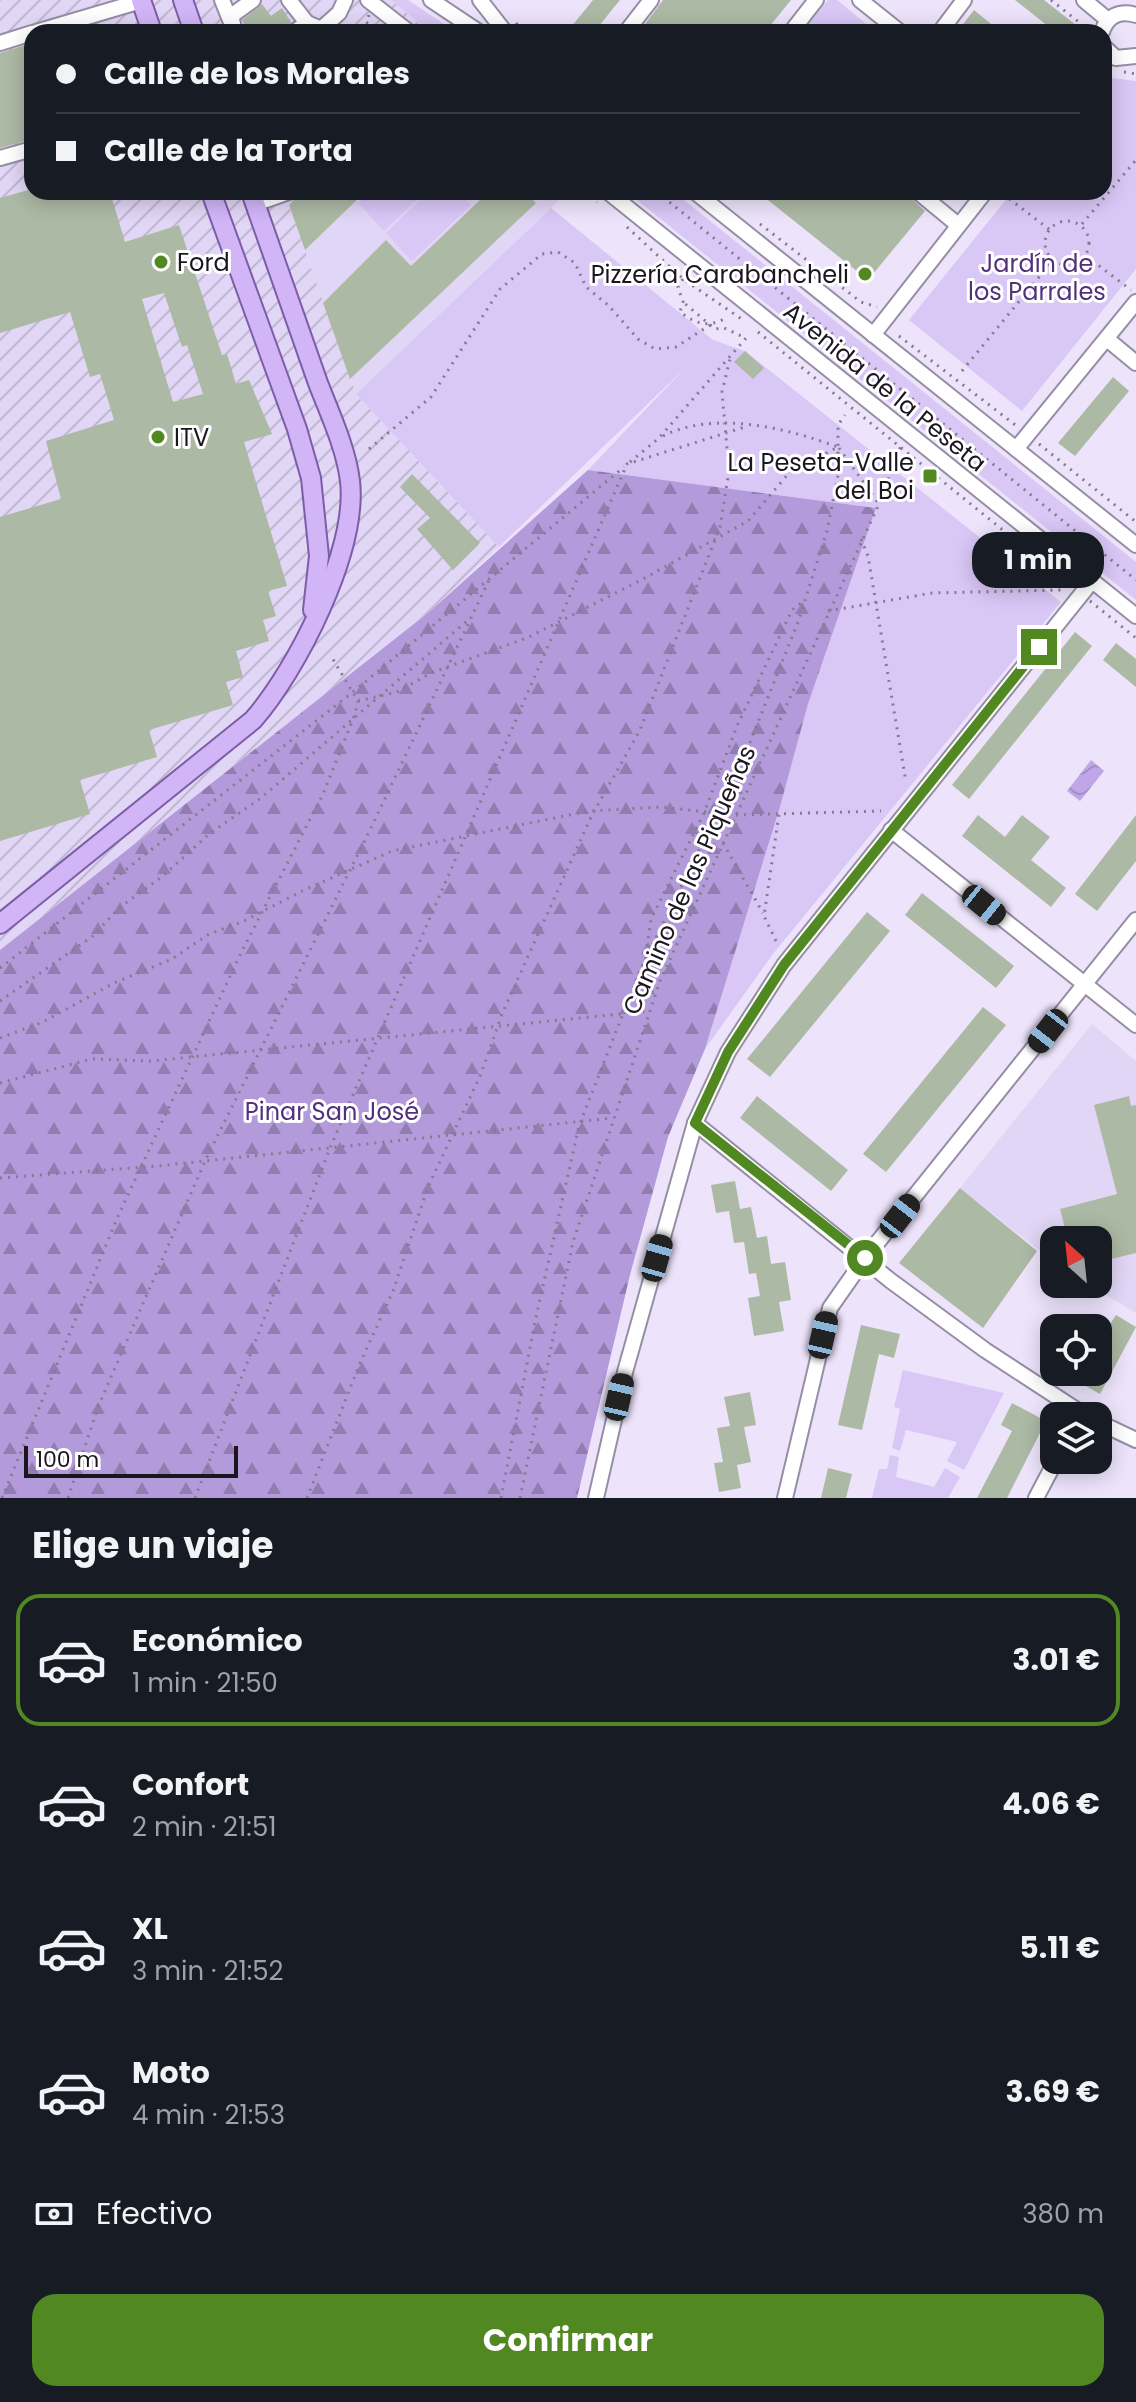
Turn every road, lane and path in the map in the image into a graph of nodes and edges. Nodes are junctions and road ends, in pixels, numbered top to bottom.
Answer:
1 (141, 0) edge
2 (183, 0) edge
3 (222, 0) edge
4 (253, 0) edge
5 (289, 0) edge
6 (345, 0) edge
7 (368, 0) edge
8 (431, 0) edge
9 (651, 0) edge
10 (816, 0) edge
11 (860, 0) edge
12 (964, 0) edge
13 (1051, 0) edge
14 (1084, 0) edge
15 (484, 1) edge
16 (1136, 15) edge
17 (365, 20) dead end
18 (63, 24) edge
19 (149, 24) edge
20 (191, 24) edge
21 (231, 24) edge
22 (232, 24) edge
23 (307, 24) edge
24 (320, 24) edge
25 (370, 24) edge
26 (399, 24) edge
27 (467, 24) edge
28 (500, 24) edge
29 (632, 24) edge
30 (797, 24) edge
31 (890, 24) edge
32 (946, 24) edge
33 (1080, 24) edge
34 (1103, 24) edge
35 (1107, 24) edge
36 (24, 36) edge
37 (0, 43) edge
38 (1112, 54) edge
39 (1136, 56) edge
40 (24, 151) edge
41 (0, 158) edge
42 (1136, 160) edge
43 (1112, 188) edge
44 (214, 200) edge
45 (254, 200) edge
46 (607, 200) edge
47 (667, 200) edge
48 (705, 200) edge
49 (928, 200) edge
50 (978, 200) edge
51 (1011, 200) edge
52 (1102, 200) edge
53 (754, 219) dead end
54 (625, 225) dead end
55 (958, 225) junction
56 (1081, 225) junction
57 (1050, 230) junction
58 (1086, 256) junction
59 (1053, 260) junction
60 (683, 279) junction
61 (1136, 294) edge
62 (683, 302) junction
63 (1136, 302) edge
64 (883, 309) dead end
65 (726, 318) dead end
66 (710, 325) junction
67 (873, 335) junction
68 (1107, 339) junction
69 (890, 347) junction
70 (731, 355) junction
71 (1136, 363) edge
72 (962, 371) dead end
73 (845, 415) dead end
74 (722, 423) junction
75 (748, 426) junction
76 (906, 432) junction
77 (724, 434) junction
78 (1028, 435) junction
79 (659, 438) junction
80 (838, 447) junction
81 (900, 448) junction
82 (369, 449) dead end
83 (1016, 449) junction
84 (627, 464) junction
85 (311, 478) junction
86 (351, 484) junction
87 (879, 504) junction
88 (1136, 522) edge
89 (716, 537) junction
90 (861, 539) junction
91 (1136, 545) edge
92 (490, 577) junction
93 (1136, 580) edge
94 (1092, 581) junction
95 (1072, 587) dead end
96 (1061, 590) dead end
97 (1087, 598) dead end
98 (805, 600) junction
99 (876, 601) junction
100 (828, 611) junction
101 (1136, 616) edge
102 (469, 620) junction
103 (558, 622) junction
104 (310, 628) junction
105 (1136, 638) edge
106 (331, 656) dead end
107 (446, 668) junction
108 (353, 692) junction
109 (382, 696) junction
110 (358, 701) junction
111 (351, 723) junction
112 (906, 782) dead end
113 (705, 810) junction
114 (595, 811) junction
115 (881, 811) dead end
116 (718, 812) junction
117 (779, 814) junction
118 (736, 815) junction
119 (891, 830) junction
120 (466, 835) junction
121 (723, 843) junction
122 (348, 870) junction
123 (261, 913) junction
124 (764, 916) junction
125 (1136, 920) edge
126 (0, 924) edge
127 (776, 941) dead end
128 (645, 958) junction
129 (0, 968) edge
130 (1084, 985) junction
131 (0, 1001) edge
132 (650, 1011) junction
133 (623, 1014) junction
134 (1136, 1025) edge
135 (497, 1027) junction
136 (0, 1038) edge
137 (377, 1039) junction
138 (261, 1050) junction
139 (192, 1057) junction
140 (0, 1083) edge
141 (614, 1118) junction
142 (581, 1122) junction
143 (695, 1123) junction
144 (452, 1136) junction
145 (330, 1148) junction
146 (205, 1161) junction
147 (141, 1167) junction
148 (0, 1178) edge
149 (865, 1258) junction
150 (1063, 1402) edge
151 (1112, 1429) edge
152 (1136, 1440) edge
153 (1049, 1474) edge
154 (2, 1498) edge
155 (68, 1498) edge
156 (195, 1498) edge
157 (307, 1498) edge
158 (501, 1498) edge
159 (520, 1498) edge
160 (596, 1498) edge
161 (785, 1498) edge
162 (1036, 1498) edge

1 - 18 street
1 - 19 main road
2 - 20 main road
3 - 21 street
4 - 22 street
5 - 23 street
6 - 24 street
7 - 26 street
8 - 27 street
9 - 29 street
10 - 30 street
11 - 31 street
12 - 32 street
13 - 33 path
14 - 34 street
15 - 28 street
16 - 35 street
17 - 25 path
36 - 37 street
38 - 39 street
40 - 41 street
42 - 43 path
44 - 85 main road
45 - 86 main road
46 - 76 street, Avenida de la Peseta
47 - 93 path
48 - 67 street, Avenida de la Peseta
49 - 55 street
50 - 55 street
51 - 57 path
52 - 56 path
53 - 64 path
54 - 60 path, Avenida de la Peseta
55 - 67 street
56 - 57 path
56 - 58 path
57 - 59 path
58 - 59 path
58 - 61 path
59 - 72 path
60 - 62 path
60 - 81 path, Avenida de la Peseta
62 - 66 path
62 - 66 path
63 - 68 street
65 - 66 path
66 - 70 path
66 - 82 path
67 - 69 street, Avenida de la Peseta
68 - 71 street
68 - 78 street
69 - 78 path
69 - 83 street, Avenida de la Peseta
70 - 74 path
70 - 79 path
73 - 80 path, Camino de las Piqueñas
74 - 75 path
74 - 77 path
74 - 79 path
75 - 77 path
75 - 80 path
76 - 81 path, Camino de las Piqueñas
76 - 94 street, Avenida de la Peseta
77 - 84 path
77 - 89 path
78 - 83 street
78 - 88 path
79 - 84 path
80 - 87 path
80 - 89 path
80 - 98 path, Camino de las Piqueñas
81 - 87 path, Camino de las Piqueñas
81 - 95 path, Avenida de la Peseta
83 - 91 street, Avenida de la Peseta
84 - 92 path
84 - 103 path
85 - 86 main road
85 - 104 main road
86 - 104 main road
87 - 90 path, Camino de las Piqueñas
89 - 103 path
89 - 114 path
90 - 99 path
90 - 100 path, Camino de las Piqueñas
92 - 102 path
92 - 108 path
94 - 101 street, Avenida de la Peseta
94 - 119 street
96 - 99 path
97 - 105 path
98 - 113 path
98 - 116 path, Camino de las Piqueñas
99 - 100 path
99 - 112 path
100 - 118 path, Camino de las Piqueñas
102 - 107 path
102 - 109 path
103 - 107 path
103 - 120 path
104 - 126 main road
106 - 108 path
107 - 109 path
107 - 122 path
108 - 110 path
108 - 129 path
109 - 110 path
109 - 111 path
110 - 111 path
111 - 123 path
111 - 131 path
113 - 114 path
113 - 116 path
113 - 128 path
114 - 120 path
114 - 135 path
115 - 117 path
116 - 118 path
116 - 128 path, Camino de las Piqueñas
117 - 118 path
117 - 124 path
118 - 121 path, Camino de las Piqueñas
119 - 130 street
119 - 143 street
120 - 122 path
120 - 137 path
121 - 124 path
121 - 132 path, Camino de las Piqueñas
122 - 123 path
122 - 138 path
123 - 136 path
123 - 139 path
124 - 127 path
125 - 130 street
128 - 133 path, Camino de las Piqueñas
130 - 134 street
130 - 149 street
132 - 133 path
132 - 141 path, Camino de las Piqueñas
133 - 135 path
133 - 142 path, Camino de las Piqueñas
135 - 137 path
135 - 144 path
137 - 138 path
137 - 145 path
138 - 139 path
138 - 146 path
139 - 140 path
139 - 147 path
141 - 142 path
141 - 159 path, Camino de las Piqueñas
142 - 144 path
142 - 158 path, Camino de las Piqueñas
143 - 149 street
143 - 160 street
144 - 145 path
144 - 157 path
145 - 146 path
145 - 156 path
146 - 147 path
146 - 155 path
147 - 148 path
147 - 154 path
149 - 150 street
149 - 161 street
151 - 152 street
153 - 162 street

